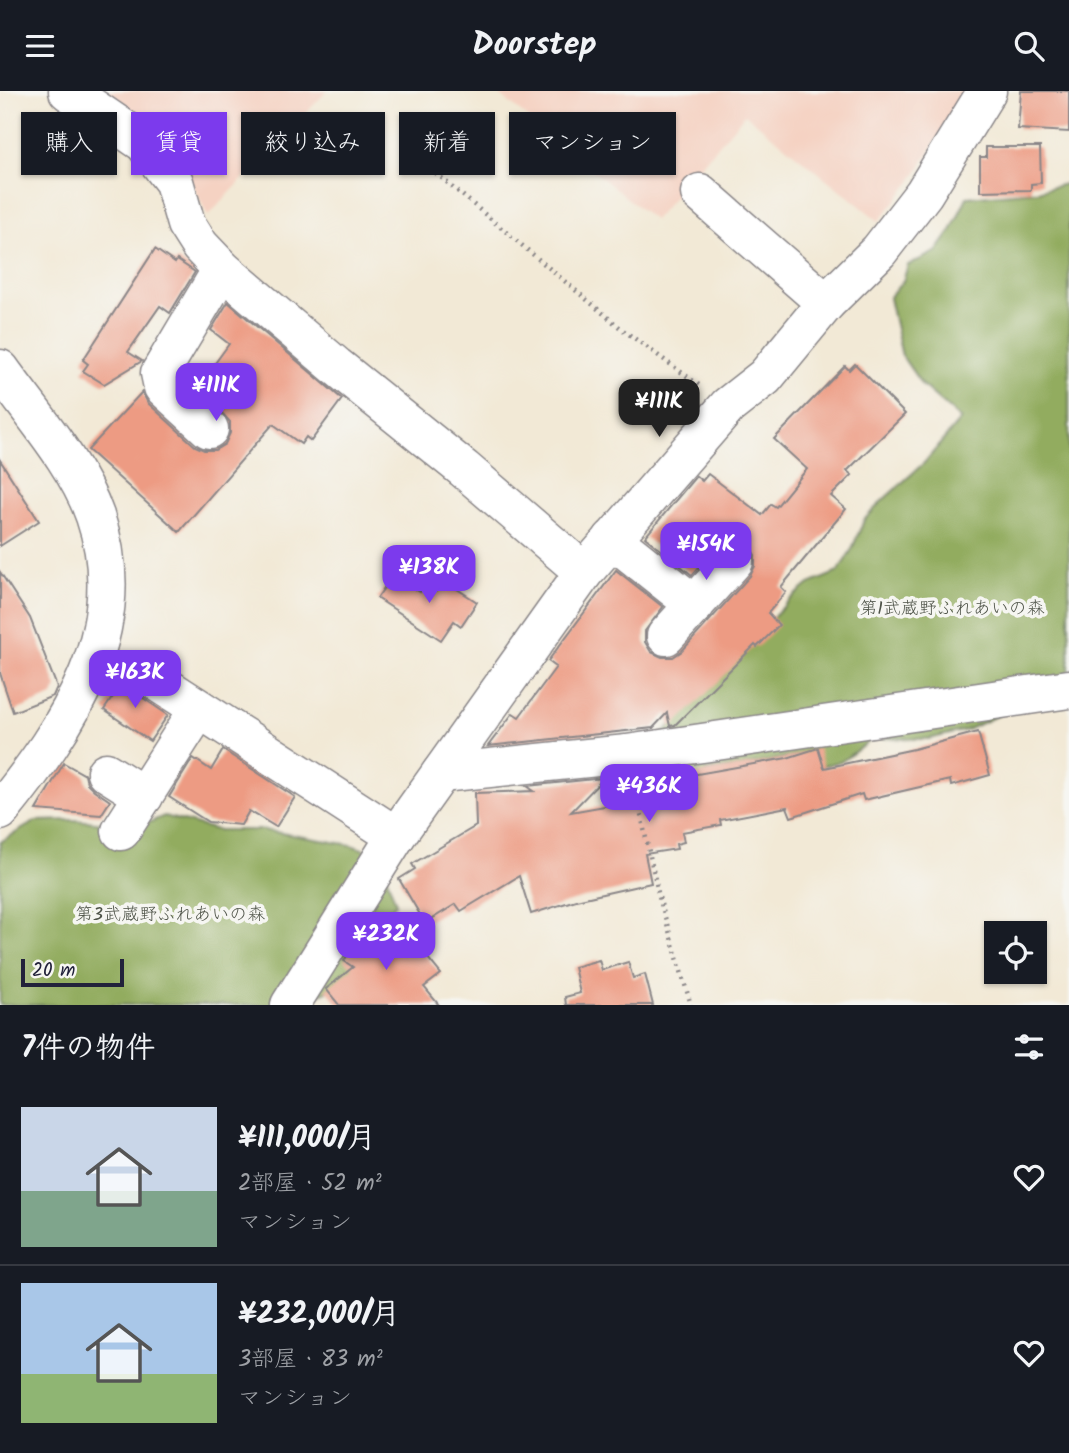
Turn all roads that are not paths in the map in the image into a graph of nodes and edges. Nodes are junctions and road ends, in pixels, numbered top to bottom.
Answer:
1 (68, 91) edge
2 (988, 91) edge
3 (700, 193) dead end
4 (222, 269) junction
5 (826, 303) junction
6 (0, 369) edge
7 (209, 429) dead end
8 (612, 539) junction
9 (734, 561) dead end
10 (584, 572) junction
11 (695, 605) junction
12 (666, 636) dead end
13 (155, 680) dead end
14 (1069, 689) edge
15 (200, 709) junction
16 (106, 772) dead end
17 (441, 773) junction
18 (144, 796) junction
19 (0, 811) edge
20 (121, 831) dead end
21 (396, 836) junction
22 (290, 1005) edge

1 - 4 street
2 - 5 street
3 - 5 street
4 - 7 street
4 - 10 street
5 - 8 street
6 - 19 street
8 - 10 street
8 - 11 street
9 - 11 street
10 - 17 street
11 - 12 street
13 - 15 street
14 - 17 street
15 - 18 street
15 - 21 street
16 - 18 street
17 - 21 street
18 - 20 street
21 - 22 street

